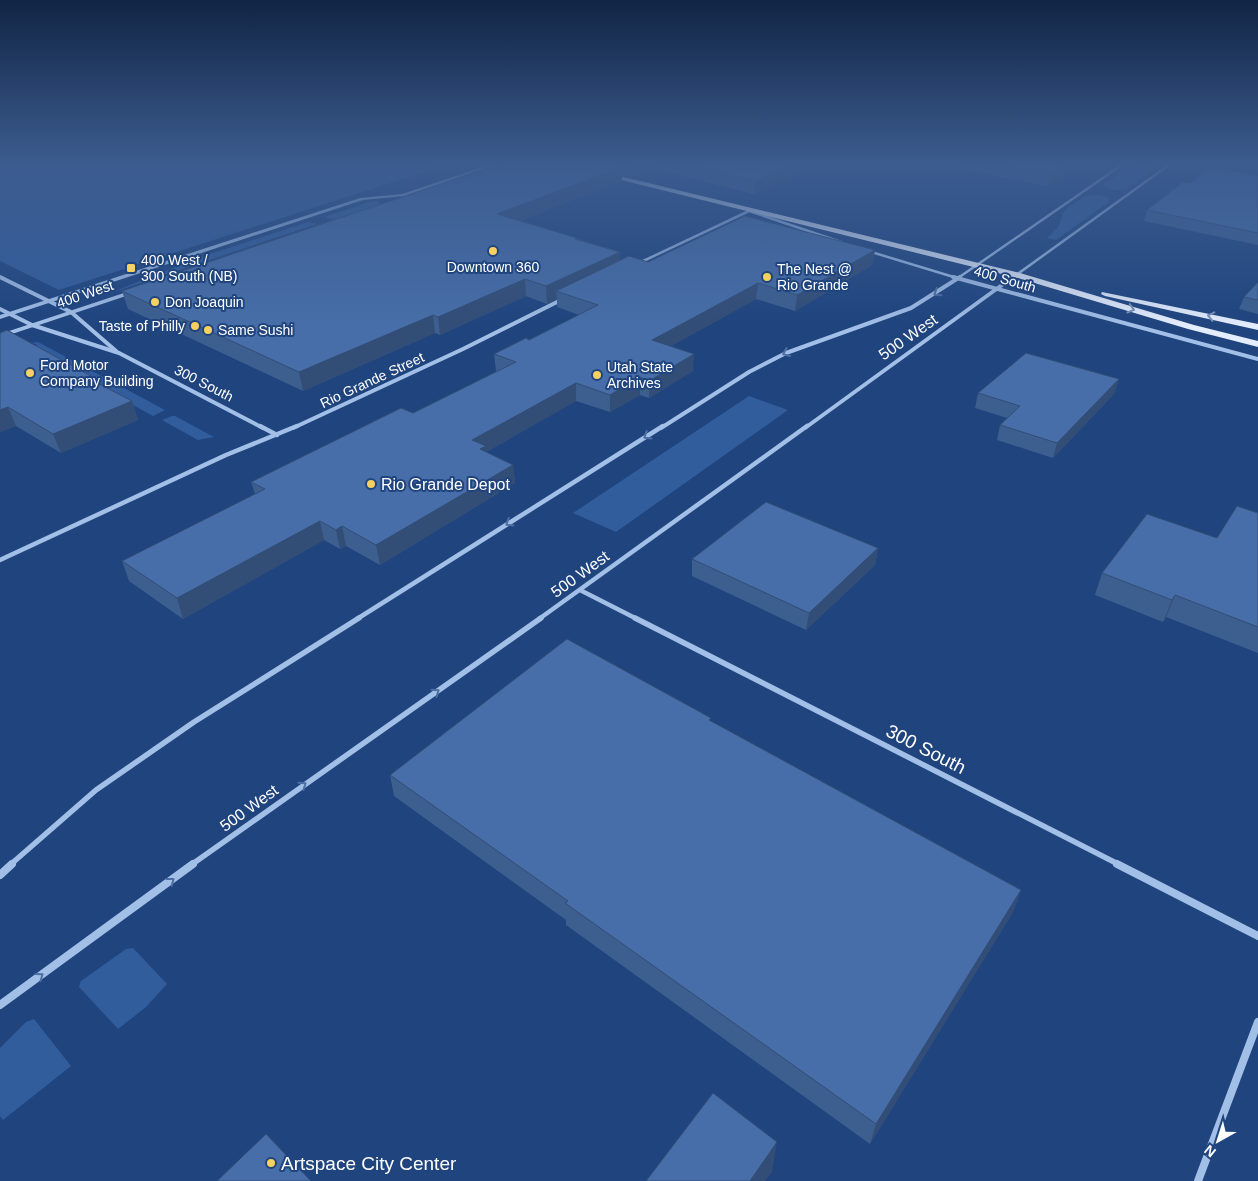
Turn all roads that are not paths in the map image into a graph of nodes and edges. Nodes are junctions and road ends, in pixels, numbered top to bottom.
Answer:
1 (309, 217) edge
2 (736, 217) edge
3 (768, 217) edge
4 (775, 217) edge
5 (1046, 217) edge
6 (1098, 217) edge
7 (849, 244) edge
8 (867, 250) edge
9 (635, 265) edge
10 (977, 265) junction
11 (1017, 276) junction
12 (0, 277) edge
13 (957, 280) junction
14 (144, 288) edge
15 (996, 290) junction
16 (569, 296) edge
17 (49, 301) junction
18 (0, 309) edge
19 (72, 312) junction
20 (9, 314) junction
21 (0, 317) edge
22 (32, 326) junction
23 (1258, 327) edge
24 (0, 336) edge
25 (1258, 344) edge
26 (119, 353) junction
27 (1258, 359) edge
28 (277, 435) junction
29 (0, 560) edge
30 (580, 590) junction
31 (0, 875) edge
32 (1258, 936) edge
33 (0, 1005) edge
34 (1258, 1022) edge
35 (1198, 1181) edge

1 - 17 street, 400 West
2 - 9 street
3 - 7 street, 400 South
4 - 10 main road, 400 South
5 - 10 street, 500 West
6 - 11 street, 500 West
8 - 13 street, 400 South
10 - 11 main road, 400 South
10 - 13 street, 500 West
11 - 15 street, 500 West
23 -> 11 main road, 400 South
11 -> 25 main road, 400 South
12 - 17 street, 300 South
13 - 15 street, 400 South
13 -> 31 street, 500 West
14 - 19 street, 400 West
15 - 27 street, 400 South
15 - 30 street, 500 West
16 - 28 street, Rio Grande Street
17 - 19 street, 300 South
17 - 20 street, 400 West
18 - 20 street, 300 South
19 - 22 street, 400 West
19 - 26 street, 300 South
20 - 21 street, 400 West
20 - 22 street, 300 South
22 - 24 street, 400 West
22 - 26 street, 300 South
26 - 28 street, 300 South
28 - 29 street, Rio Grande Street
30 - 32 street, 300 South
33 -> 30 street, 500 West
34 - 35 street

